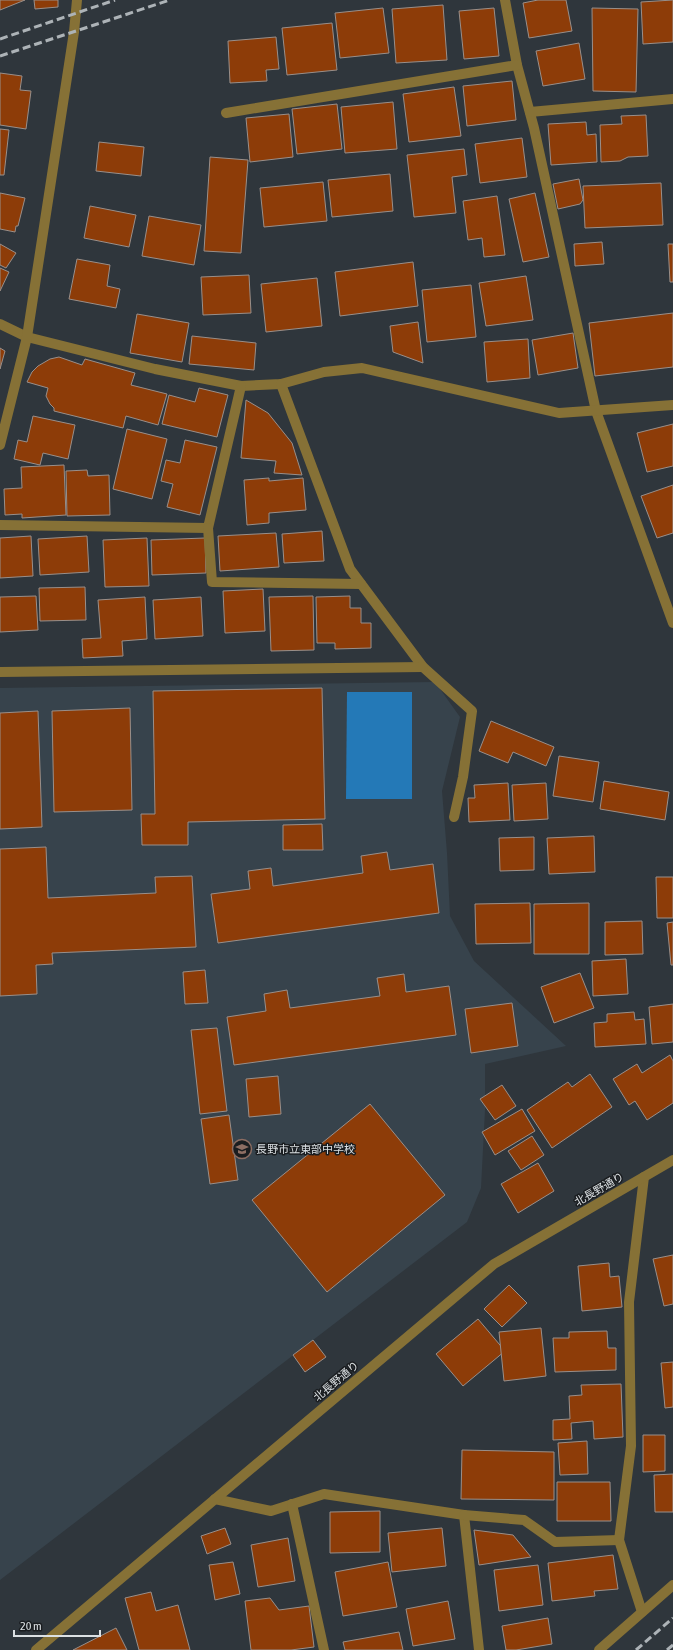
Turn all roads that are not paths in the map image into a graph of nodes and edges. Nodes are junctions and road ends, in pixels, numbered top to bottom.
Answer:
1 (77, 0) edge
2 (505, 0) edge
3 (517, 65) junction
4 (673, 99) edge
5 (530, 112) junction
6 (226, 113) dead end
7 (1, 326) edge
8 (27, 336) junction
9 (281, 384) junction
10 (241, 386) junction
11 (673, 405) edge
12 (596, 411) junction
13 (0, 445) edge
14 (0, 525) edge
15 (208, 528) junction
16 (361, 584) junction
17 (673, 623) edge
18 (424, 667) junction
19 (0, 672) edge
20 (454, 816) dead end
21 (673, 1160) edge
22 (644, 1177) junction
23 (215, 1499) junction
24 (292, 1504) junction
25 (464, 1515) junction
26 (619, 1540) junction
27 (673, 1585) edge
28 (642, 1612) junction
29 (36, 1650) edge
30 (324, 1650) edge
31 (479, 1650) edge
32 (599, 1650) edge

1 - 8 street
2 - 3 street
3 - 5 street
3 - 6 street
4 - 5 street
5 - 12 street
7 - 8 street
8 - 10 street
8 - 13 street
9 - 10 street
9 - 12 street
9 - 16 street
10 - 15 street
11 - 12 street
12 - 17 street
14 - 15 street
15 - 16 street
16 - 18 street
18 - 19 street
18 - 20 street
21 - 22 street, 北長野通り
22 - 23 street, 北長野通り
22 - 26 street
23 - 24 street
23 - 29 street, 北長野通り
24 - 25 street
24 - 30 street
25 - 26 street
25 - 31 street
26 - 28 street
27 - 28 street
28 - 32 street

